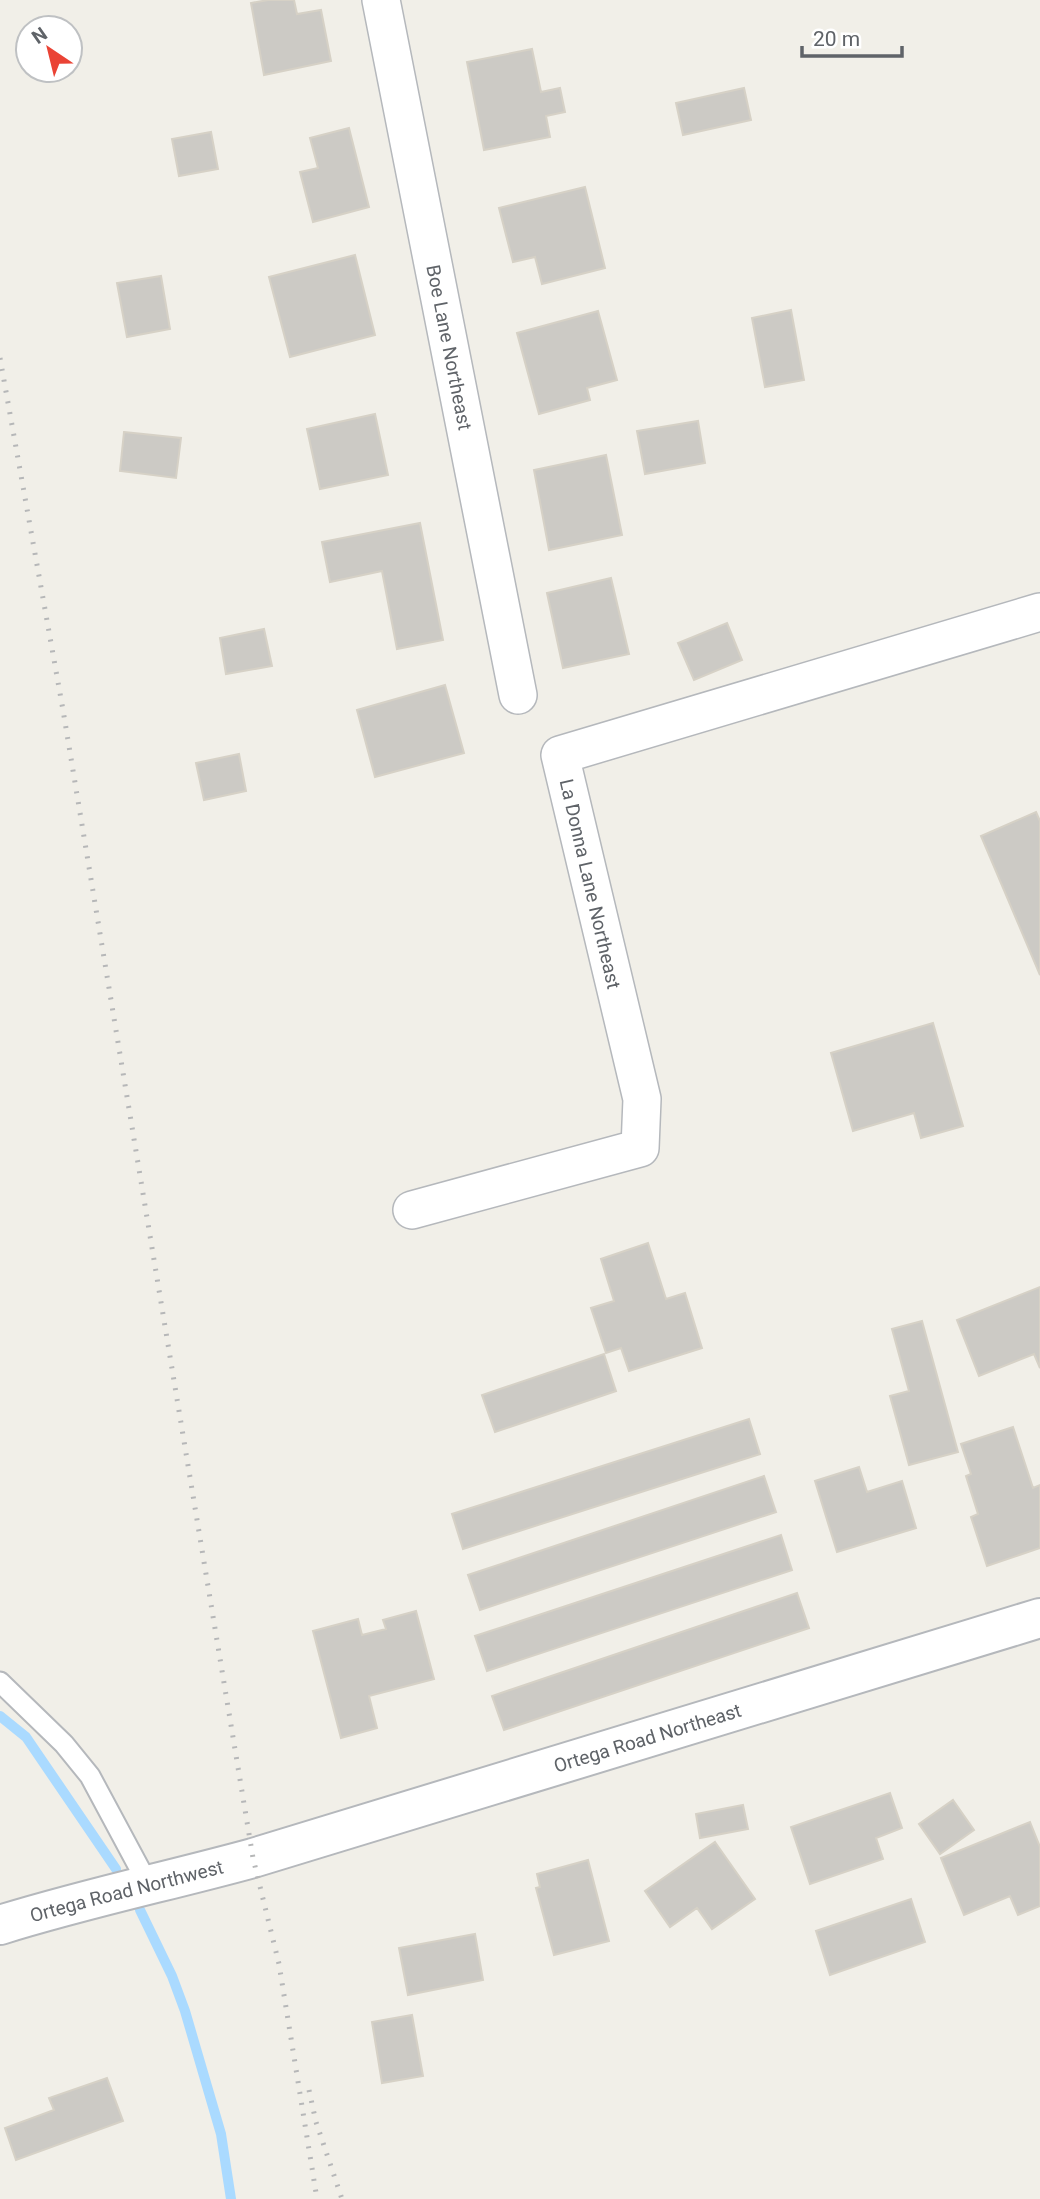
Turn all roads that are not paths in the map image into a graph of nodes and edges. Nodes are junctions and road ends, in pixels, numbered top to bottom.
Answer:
1 (380, 0) edge
2 (1040, 612) edge
3 (518, 695) dead end
4 (412, 1210) dead end
5 (1040, 1618) edge
6 (0, 1682) edge
7 (253, 1858) joint
8 (149, 1886) junction
9 (0, 1925) edge

1 - 3 street, Boe Lane Northeast
2 - 4 street, La Donna Lane Northeast
5 - 7 street, Ortega Road Northeast
6 - 8 lane
7 - 8 street, Ortega Road Northwest
8 - 9 street, Ortega Road Northwest

